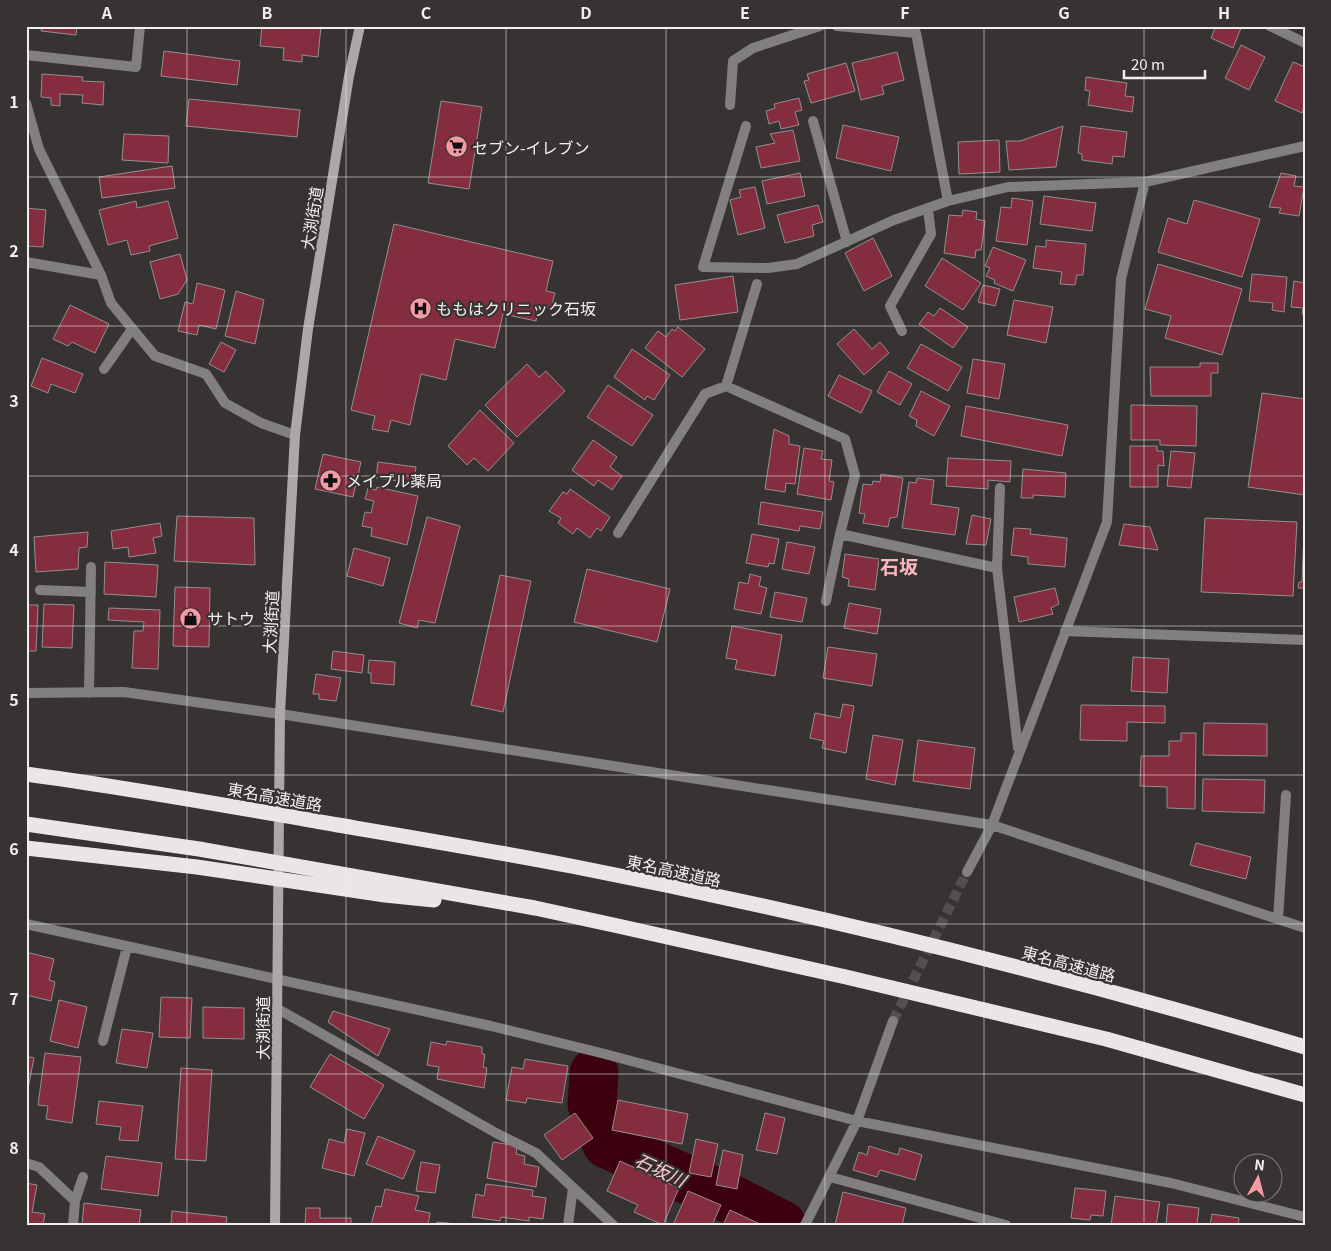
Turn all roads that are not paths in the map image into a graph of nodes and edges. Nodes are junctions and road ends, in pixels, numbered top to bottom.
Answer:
1 (140, 26) edge
2 (360, 26) edge
3 (820, 26) edge
4 (837, 26) edge
5 (1270, 26) edge
6 (917, 30) edge
7 (1305, 43) edge
8 (26, 55) edge
9 (26, 103) edge
10 (730, 105) dead end
11 (813, 120) dead end
12 (746, 126) dead end
13 (1305, 146) edge
14 (1145, 182) junction
15 (948, 201) junction
16 (928, 208) junction
17 (847, 242) junction
18 (26, 262) edge
19 (101, 275) junction
20 (757, 284) dead end
21 (132, 329) junction
22 (902, 331) dead end
23 (104, 369) dead end
24 (726, 386) junction
25 (295, 435) junction
26 (1000, 488) dead end
27 (618, 533) dead end
28 (840, 534) junction
29 (91, 567) dead end
30 (998, 568) junction
31 (40, 590) dead end
32 (91, 592) junction
33 (826, 601) dead end
34 (1065, 631) junction
35 (1305, 640) edge
36 (89, 692) junction
37 (26, 693) edge
38 (280, 714) junction
39 (1019, 752) junction
40 (26, 774) edge
41 (1286, 795) dead end
42 (26, 824) edge
43 (992, 825) junction
44 (26, 848) edge
45 (967, 872) tunnel mouth
46 (385, 889) junction
47 (1278, 919) junction
48 (26, 924) edge
49 (1305, 928) edge
50 (127, 947) junction
51 (277, 980) junction
52 (278, 1009) junction
53 (894, 1021) tunnel mouth
54 (103, 1041) dead end
55 (1305, 1046) edge
56 (1305, 1095) edge
57 (856, 1121) junction
58 (26, 1162) edge
59 (83, 1177) dead end
60 (830, 1177) junction
61 (573, 1188) junction
62 (75, 1201) junction
63 (1305, 1217) edge
64 (807, 1221) edge
65 (73, 1225) edge
66 (275, 1225) edge
67 (568, 1225) edge
68 (613, 1225) edge
69 (1006, 1225) edge

1 - 8 street
2 - 25 street, 大渕街道
3 - 10 street
4 - 6 street
5 - 7 street
6 - 15 street
9 - 19 street
11 - 17 street
12 - 17 street
13 - 14 street
14 - 15 street
14 - 34 street
15 - 16 street
16 - 17 street
16 - 22 street
18 - 19 street
19 - 21 street
20 - 24 street
21 - 23 street
21 - 25 street
24 - 27 street
24 - 28 street
25 - 38 street, 大渕街道
26 - 30 street
28 - 30 street
28 - 33 street
29 - 32 street
30 - 39 street
31 - 32 street
32 - 36 street
34 - 35 street
34 - 39 street
36 - 37 street
36 - 38 street
38 - 43 street
38 - 51 street, 大渕街道
39 - 43 street
40 - 55 highway, 東名高速道路
41 - 47 street
42 - 46 highway
43 - 45 street
43 - 47 street
44 - 46 highway
46 - 56 highway
47 - 49 street
48 - 50 street
50 - 51 street
50 - 54 street
51 - 52 street, 大渕街道
51 - 57 street
52 - 61 street
52 - 66 street, 大渕街道
53 - 57 street
57 - 60 street
57 - 63 street
58 - 62 street
59 - 62 street
60 - 64 street
60 - 69 street
61 - 67 street
61 - 68 street
62 - 65 street

